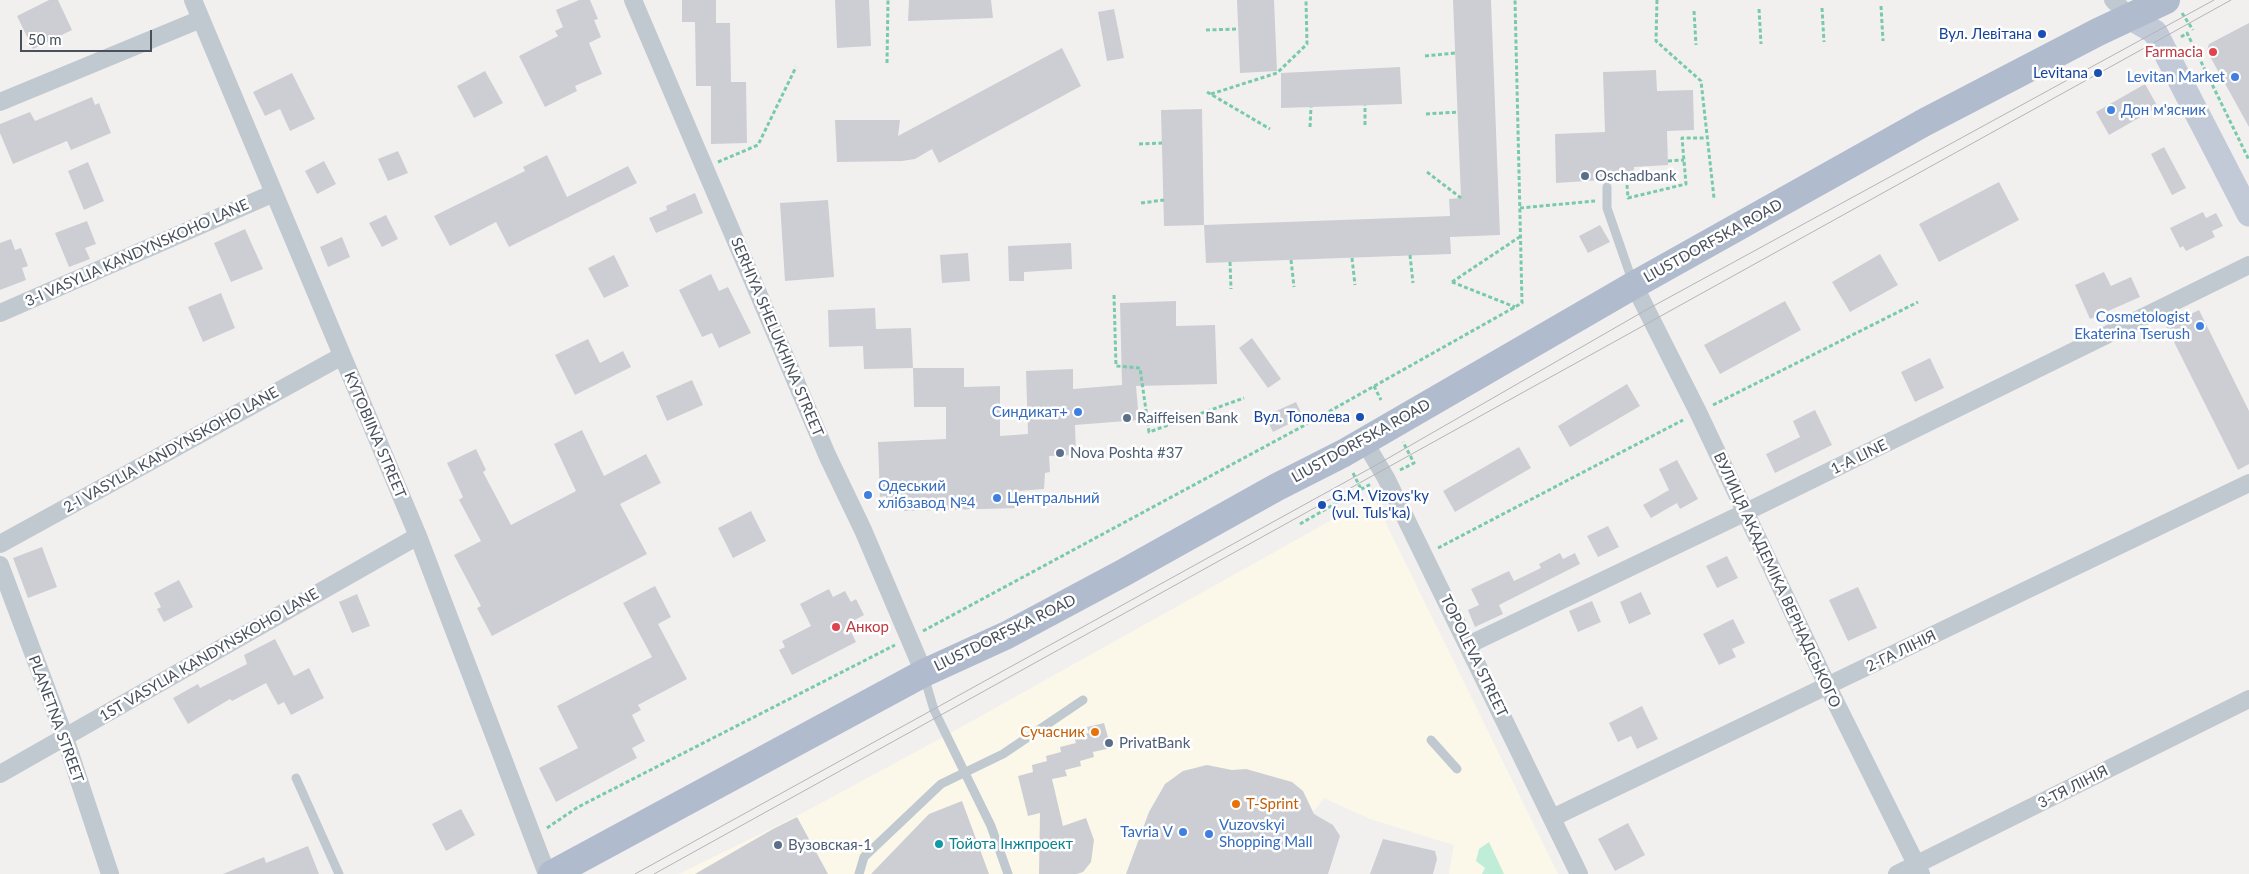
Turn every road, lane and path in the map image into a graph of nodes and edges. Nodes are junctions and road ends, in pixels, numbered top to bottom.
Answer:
1 (193, 0) edge
2 (633, 0) edge
3 (888, 0) edge
4 (1306, 0) edge
5 (1515, 0) edge
6 (1657, 0) edge
7 (2172, 3) edge
8 (1881, 6) dead end
9 (1822, 8) dead end
10 (1759, 9) dead end
11 (2122, 9) edge
12 (1694, 11) dead end
13 (201, 19) junction
14 (1238, 29) dead end
15 (1206, 30) dead end
16 (2193, 30) dead end
17 (2187, 33) dead end
18 (1883, 41) dead end
19 (1824, 42) dead end
20 (1760, 44) dead end
21 (1696, 45) dead end
22 (1455, 53) dead end
23 (1425, 56) dead end
24 (887, 62) dead end
25 (796, 67) dead end
26 (1207, 92) dead end
27 (1211, 94) junction
28 (0, 102) edge
29 (1365, 105) dead end
30 (1311, 107) dead end
31 (1458, 112) dead end
32 (1426, 114) dead end
33 (1365, 125) dead end
34 (1310, 128) dead end
35 (1270, 129) dead end
36 (1708, 138) junction
37 (1162, 143) dead end
38 (1139, 144) dead end
39 (1684, 160) junction
40 (2249, 160) edge
41 (1668, 161) dead end
42 (704, 167) junction
43 (1427, 172) dead end
44 (1627, 185) dead end
45 (1607, 187) dead end
46 (274, 194) junction
47 (1461, 198) dead end
48 (1628, 198) junction
49 (1714, 198) dead end
50 (1164, 200) dead end
51 (1607, 200) junction
52 (1141, 203) dead end
53 (1520, 208) junction
54 (2249, 214) edge
55 (1521, 236) junction
56 (1410, 256) dead end
57 (1352, 258) dead end
58 (1291, 260) dead end
59 (1230, 262) dead end
60 (2249, 265) edge
61 (1413, 283) dead end
62 (1355, 285) dead end
63 (1634, 285) junction
64 (1294, 287) dead end
65 (1232, 289) dead end
66 (1114, 295) dead end
67 (1918, 302) dead end
68 (1515, 307) junction
69 (0, 313) edge
70 (342, 356) junction
71 (1374, 386) junction
72 (1244, 398) dead end
73 (1381, 400) dead end
74 (1698, 412) junction
75 (1400, 437) dead end
76 (1364, 441) junction
77 (1352, 470) dead end
78 (1399, 470) dead end
79 (2249, 483) edge
80 (1361, 490) junction
81 (1376, 490) dead end
82 (1343, 499) junction
83 (1338, 502) dead end
84 (1744, 513) junction
85 (1300, 524) dead end
86 (418, 536) junction
87 (0, 544) edge
88 (1424, 555) junction
89 (0, 565) edge
90 (910, 637) junction
91 (1468, 644) junction
92 (924, 673) junction
93 (1828, 687) junction
94 (2249, 699) edge
95 (1083, 700) dead end
96 (64, 738) junction
97 (1431, 740) dead end
98 (1456, 769) dead end
99 (965, 772) junction
100 (0, 774) edge
101 (296, 778) dead end
102 (1552, 818) junction
103 (547, 828) dead end
104 (1919, 870) edge
105 (110, 874) edge
106 (339, 874) edge
107 (547, 874) edge
108 (552, 874) edge
109 (859, 874) edge
110 (1008, 874) edge
111 (1579, 874) edge
112 (1897, 874) edge

1 - 13 street, KYTOBIINA STREET
2 - 42 street, SERHIYA SHELUKHINA STREET
3 - 24 path
4 - 27 path
5 - 53 path
6 - 36 path
7 - 11 main road, LIUSTDORFSKA ROAD
7 - 16 path
8 - 18 path
9 - 19 path
10 - 20 path
11 - 54 main road
11 - 63 main road, LIUSTDORFSKA ROAD
12 - 21 path
13 - 28 street
13 - 46 street, KYTOBIINA STREET
14 - 15 path
17 - 40 path
22 - 23 path
25 - 42 path
26 - 27 path
27 - 35 path
29 - 33 path
30 - 34 path
31 - 32 path
36 - 39 path
36 - 49 path
37 - 38 path
39 - 41 path
39 - 48 path
42 - 90 street, SERHIYA SHELUKHINA STREET
43 - 47 path
44 - 48 path
45 - 51 lane
46 - 69 street, 3-I VASYLIA KANDYNSKOHO LANE
46 - 70 street, KYTOBIINA STREET
48 - 51 path
50 - 52 path
51 - 53 path
51 - 63 lane
53 - 55 path
55 - 68 path
55 - 68 path
56 - 61 path
57 - 62 path
58 - 64 path
59 - 65 path
60 - 84 street, 1-A LINE
63 - 74 street, ВУЛИЦЯ АКАДЕМІКА ВЕРНАДСЬКОГО
63 - 76 main road, LIUSTDORFSKA ROAD
66 - 72 path
67 - 74 path
68 - 71 path
70 - 86 street, KYTOBIINA STREET
70 - 87 street, 2-I VASYLIA KANDYNSKOHO LANE
71 - 73 path
71 - 90 path
74 - 84 street, ВУЛИЦЯ АКАДЕМІКА ВЕРНАДСЬКОГО
74 - 88 path
75 - 78 path
76 - 88 street, TOPOLEVA STREET
76 - 92 main road, LIUSTDORFSKA ROAD
77 - 80 path
79 - 93 street, 2-ГА ЛІНІЯ
80 - 81 path
80 - 82 path
82 - 83 path
82 - 85 path
84 - 91 street, 1-A LINE
84 - 93 street, ВУЛИЦЯ АКАДЕМІКА ВЕРНАДСЬКОГО
86 - 96 street, 1ST VASYLIA KANDYNSKOHO LANE
86 - 107 street, KYTOBIINA STREET
88 - 91 street, TOPOLEVA STREET
89 - 96 street, PLANETNA STREET
90 - 92 street, SERHIYA SHELUKHINA STREET
90 - 103 path
91 - 102 street, TOPOLEVA STREET
92 - 99 lane
92 - 108 main road, LIUSTDORFSKA ROAD
93 - 102 street, 2-ГА ЛІНІЯ
93 - 104 street, ВУЛИЦЯ АКАДЕМІКА ВЕРНАДСЬКОГО
94 - 104 street, 3-ТЯ ЛІНІЯ
95 - 99 lane
96 - 100 street, 1ST VASYLIA KANDYNSKOHO LANE
96 - 105 street, PLANETNA STREET
97 - 98 lane
99 - 109 lane
99 - 110 lane
101 - 106 lane
102 - 111 street, TOPOLEVA STREET
104 - 112 street, 3-ТЯ ЛІНІЯ

